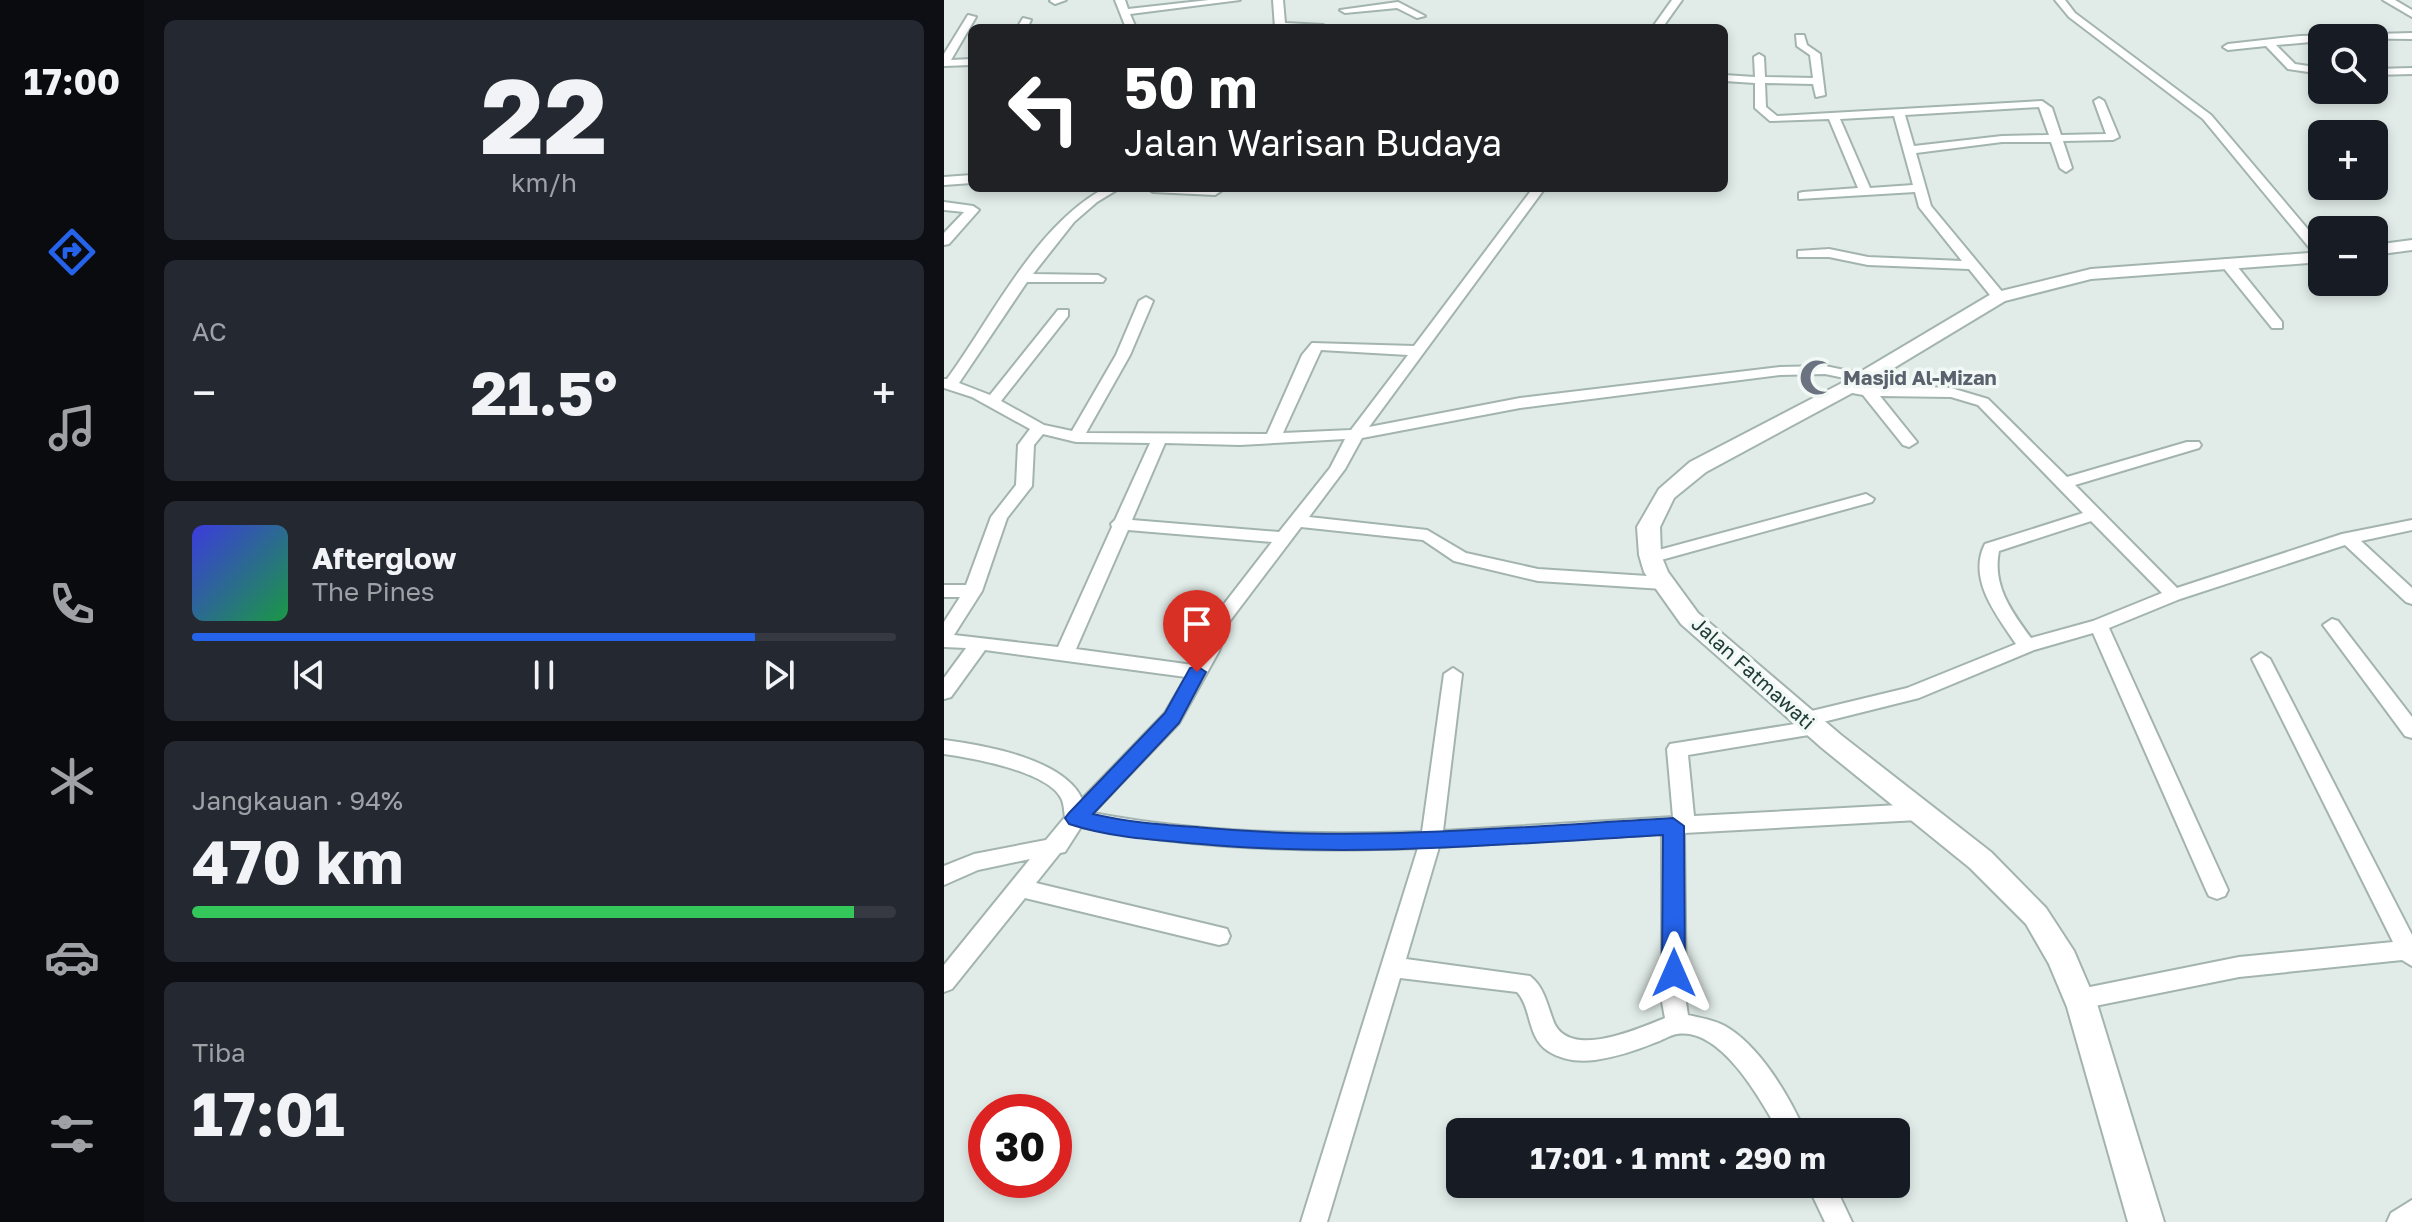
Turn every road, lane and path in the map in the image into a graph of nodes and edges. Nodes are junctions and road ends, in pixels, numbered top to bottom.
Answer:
1 (1061, 0) edge
2 (1120, 0) edge
3 (1235, 0) edge
4 (1278, 0) edge
5 (1338, 0) edge
6 (1677, 0) edge
7 (2060, 0) edge
8 (2388, 0) edge
9 (1055, 1) edge
10 (1216, 1) edge
11 (1125, 12) junction
12 (2412, 14) edge
13 (1420, 16) dead end
14 (971, 17) dead end
15 (2375, 21) dead end
16 (1130, 24) edge
17 (1281, 24) edge
18 (1660, 24) edge
19 (2408, 36) edge
20 (1800, 37) dead end
21 (2268, 42) junction
22 (2228, 47) dead end
23 (1759, 57) dead end
24 (968, 62) edge
25 (944, 63) edge
26 (2308, 69) edge
27 (2412, 71) edge
28 (2388, 72) edge
29 (1728, 78) edge
30 (1760, 80) junction
31 (1818, 81) junction
32 (1820, 95) dead end
33 (2099, 101) dead end
34 (1899, 112) junction
35 (1834, 117) junction
36 (2055, 138) junction
37 (1908, 150) junction
38 (2066, 168) dead end
39 (968, 179) edge
40 (944, 181) edge
41 (1917, 188) junction
42 (1108, 192) edge
43 (1536, 192) edge
44 (1866, 192) junction
45 (1803, 196) dead end
46 (944, 206) edge
47 (2308, 239) edge
48 (944, 240) edge
49 (2412, 245) edge
50 (2388, 248) edge
51 (1803, 254) dead end
52 (2308, 257) edge
53 (2227, 263) junction
54 (1973, 265) junction
55 (1021, 278) junction
56 (1098, 279) dead end
57 (1999, 297) junction
58 (1146, 301) dead end
59 (1063, 313) dead end
60 (2277, 325) dead end
61 (1420, 351) junction
62 (947, 383) edge
63 (1860, 387) junction
64 (992, 403) junction
65 (1039, 428) junction
66 (1356, 434) junction
67 (1076, 437) junction
68 (1273, 438) junction
69 (1159, 440) junction
70 (1909, 442) dead end
71 (2193, 445) dead end
72 (2062, 484) junction
73 (1866, 499) dead end
74 (2093, 515) junction
75 (1295, 521) junction
76 (1119, 524) junction
77 (2412, 525) edge
78 (1283, 538) junction
79 (2348, 538) junction
80 (1650, 558) junction
81 (1663, 583) junction
82 (944, 591) edge
83 (973, 591) junction
84 (2174, 595) junction
85 (2412, 598) edge
86 (2099, 625) junction
87 (2332, 625) dead end
88 (944, 638) edge
89 (980, 643) junction
90 (2027, 646) junction
91 (1064, 655) junction
92 (2261, 659) dead end
93 (1197, 672) junction
94 (1453, 674) dead end
95 (944, 692) edge
96 (1808, 724) junction
97 (2412, 731) edge
98 (944, 747) edge
99 (1918, 812) junction
100 (1076, 818) junction
101 (1679, 825) junction
102 (1431, 840) junction
103 (1057, 846) junction
104 (944, 876) edge
105 (1021, 888) junction
106 (2217, 890) dead end
107 (1219, 936) dead end
108 (2410, 954) edge
109 (1392, 967) junction
110 (944, 982) edge
111 (2080, 999) junction
112 (1678, 1023) junction
113 (1785, 1118) edge
114 (1827, 1198) edge
115 (2412, 1213) edge
116 (1314, 1222) edge
117 (1839, 1222) edge
118 (2146, 1222) edge
119 (2400, 1222) edge

1 - 9 street
2 - 11 street
3 - 10 street
4 - 17 street
5 - 13 street
6 - 18 street
7 - 47 street
8 - 12 street
10 - 11 street
11 - 16 street
14 - 25 street
15 - 19 street
19 - 21 street
20 - 31 street
21 - 22 street
21 - 26 street
23 - 30 street
24 - 25 street
27 - 28 street
29 - 30 street
30 - 31 street
30 - 35 street
31 - 32 street
33 - 36 street
34 - 35 street
34 - 36 street
34 - 37 street
35 - 44 street
36 - 37 street
36 - 38 street
37 - 41 street
39 - 40 street
41 - 44 street
41 - 54 street
42 - 55 street
43 - 61 street
44 - 45 street
46 - 48 street
49 - 50 street
51 - 54 street
52 - 53 street, Jalan Fatmawati
53 - 57 street, Jalan Fatmawati
53 - 60 street
54 - 57 street
55 - 56 street
55 - 62 street
57 - 63 street, Jalan Fatmawati
58 - 67 street
59 - 64 street
61 - 66 street
61 - 68 street
62 - 64 street
63 - 66 street
63 - 70 street
63 - 72 street
63 - 80 street, Jalan Fatmawati
64 - 65 street
65 - 67 street
65 - 83 street
66 - 68 street
66 - 75 street
67 - 69 street
68 - 69 street
69 - 76 street
71 - 72 street
72 - 74 street
73 - 80 street
74 - 84 street
74 - 90 street
75 - 78 street
75 - 81 street
76 - 78 street
76 - 91 street
77 - 79 street
78 - 93 street
79 - 84 street
79 - 85 street
80 - 81 street, Jalan Fatmawati
81 - 96 street, Jalan Fatmawati
82 - 83 street
83 - 88 street
84 - 86 street
86 - 90 street
86 - 106 street
87 - 97 street
88 - 89 street
89 - 91 street
89 - 95 street
90 - 96 street
91 - 93 street
92 - 108 street
93 - 100 street
94 - 102 street
96 - 99 street, Jalan Fatmawati
96 - 101 street
98 - 100 street
99 - 101 street
99 - 111 street, Jalan Fatmawati
100 - 102 street
100 - 103 street
101 - 102 street
101 - 112 street
102 - 109 street
103 - 104 street
103 - 105 street
105 - 107 street
105 - 110 street
108 - 111 street
109 - 112 street
109 - 116 street
111 - 118 street, Jalan Fatmawati
112 - 113 street
114 - 117 street
115 - 119 street

